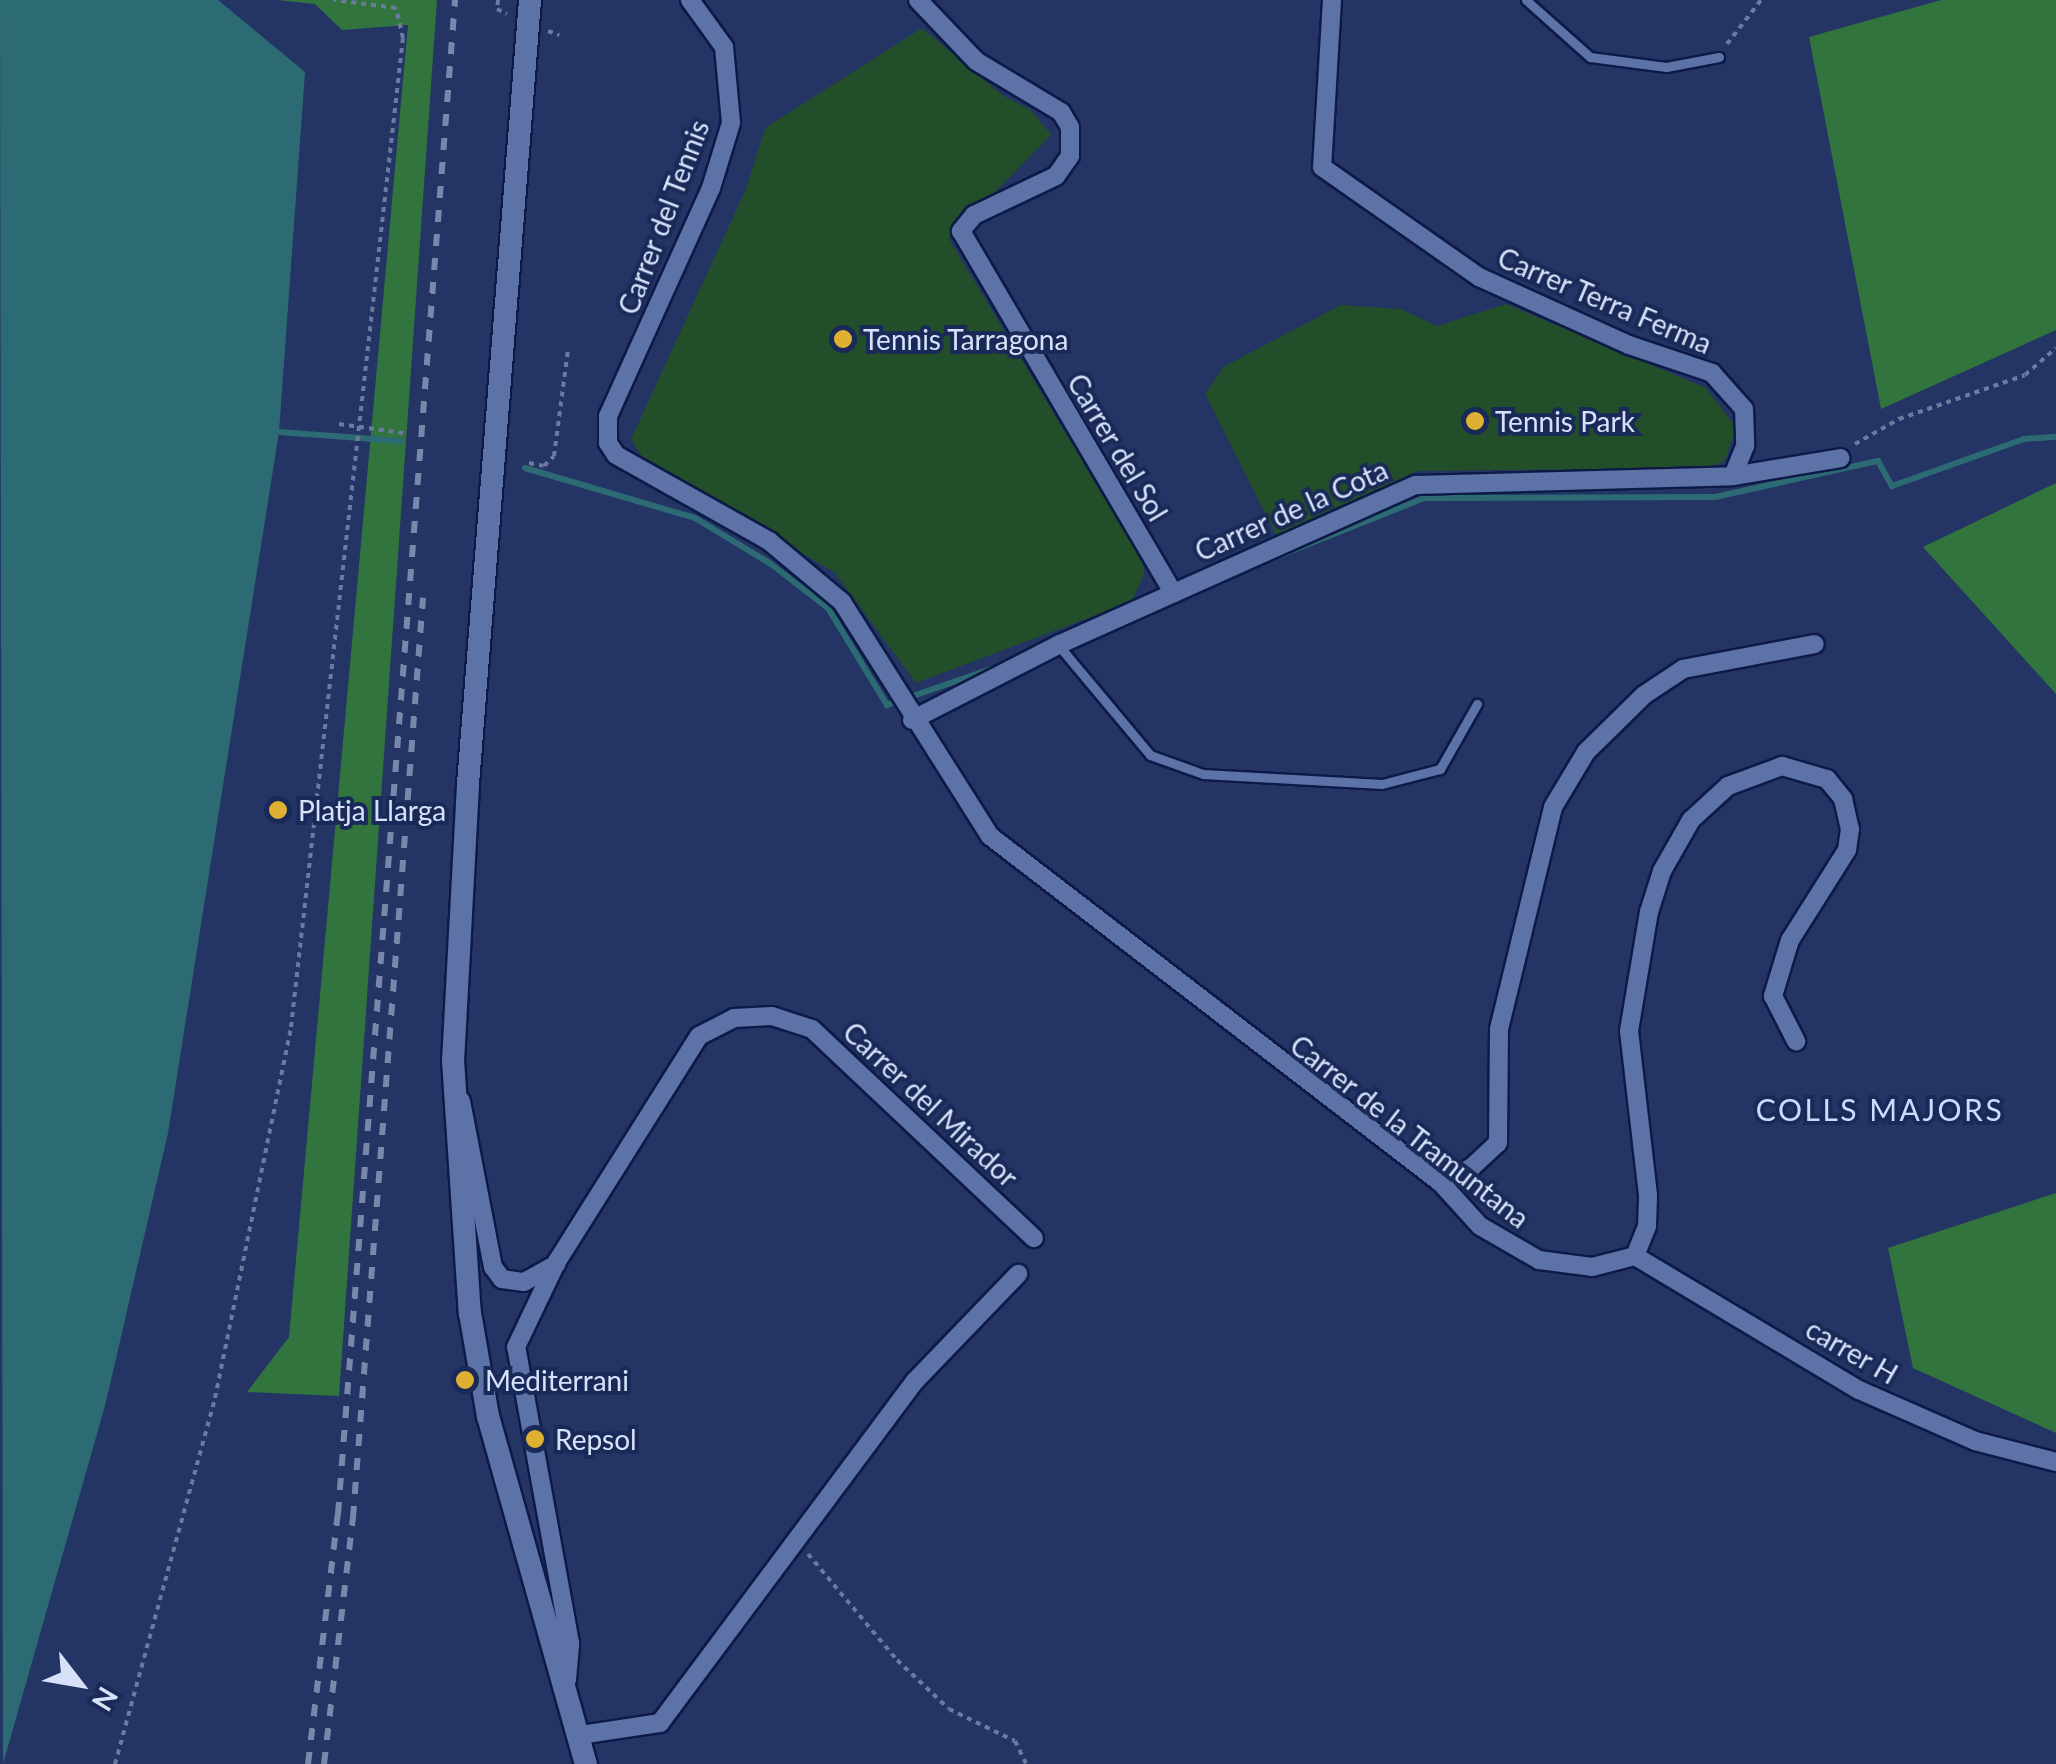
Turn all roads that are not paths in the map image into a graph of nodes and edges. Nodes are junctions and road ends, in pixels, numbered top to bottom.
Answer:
1 (530, 0) edge
2 (690, 0) edge
3 (918, 0) edge
4 (1332, 0) edge
5 (1526, 0) edge
6 (1719, 57) road end
7 (616, 455) joint
8 (1836, 460) road end
9 (1733, 476) junction
10 (1172, 593) junction
11 (1059, 644) junction
12 (1815, 644) dead end
13 (1477, 704) dead end
14 (910, 715) junction
15 (1796, 1041) dead end
16 (454, 1085) junction
17 (1441, 1182) junction
18 (1034, 1238) dead end
19 (1635, 1256) junction
20 (556, 1263) junction
21 (1018, 1274) dead end
22 (2056, 1462) edge
23 (566, 1686) junction
24 (580, 1735) junction
25 (586, 1764) edge

1 - 16 street
2 - 7 street, Carrer del Tennis
3 - 10 street, Carrer del Sol
4 - 9 street, Carrer Terra Ferma
5 - 6 lane
7 - 14 street, Carrer de la Tramuntana
8 - 9 street, Carrer de la Cota
9 - 10 street, Carrer de la Cota
10 - 11 street, Carrer de la Cota
11 - 13 lane
11 - 14 street, Carrer de la Cota
12 - 17 street
14 - 17 street, Carrer de la Tramuntana
15 - 19 street
16 - 20 street
16 - 23 street
17 - 19 street, Carrer de la Tramuntana
18 - 20 street, Carrer del Mirador
19 - 22 street, carrer H
20 - 23 street, Carrer del Mirador
21 - 24 street
23 - 24 street
24 - 25 street

